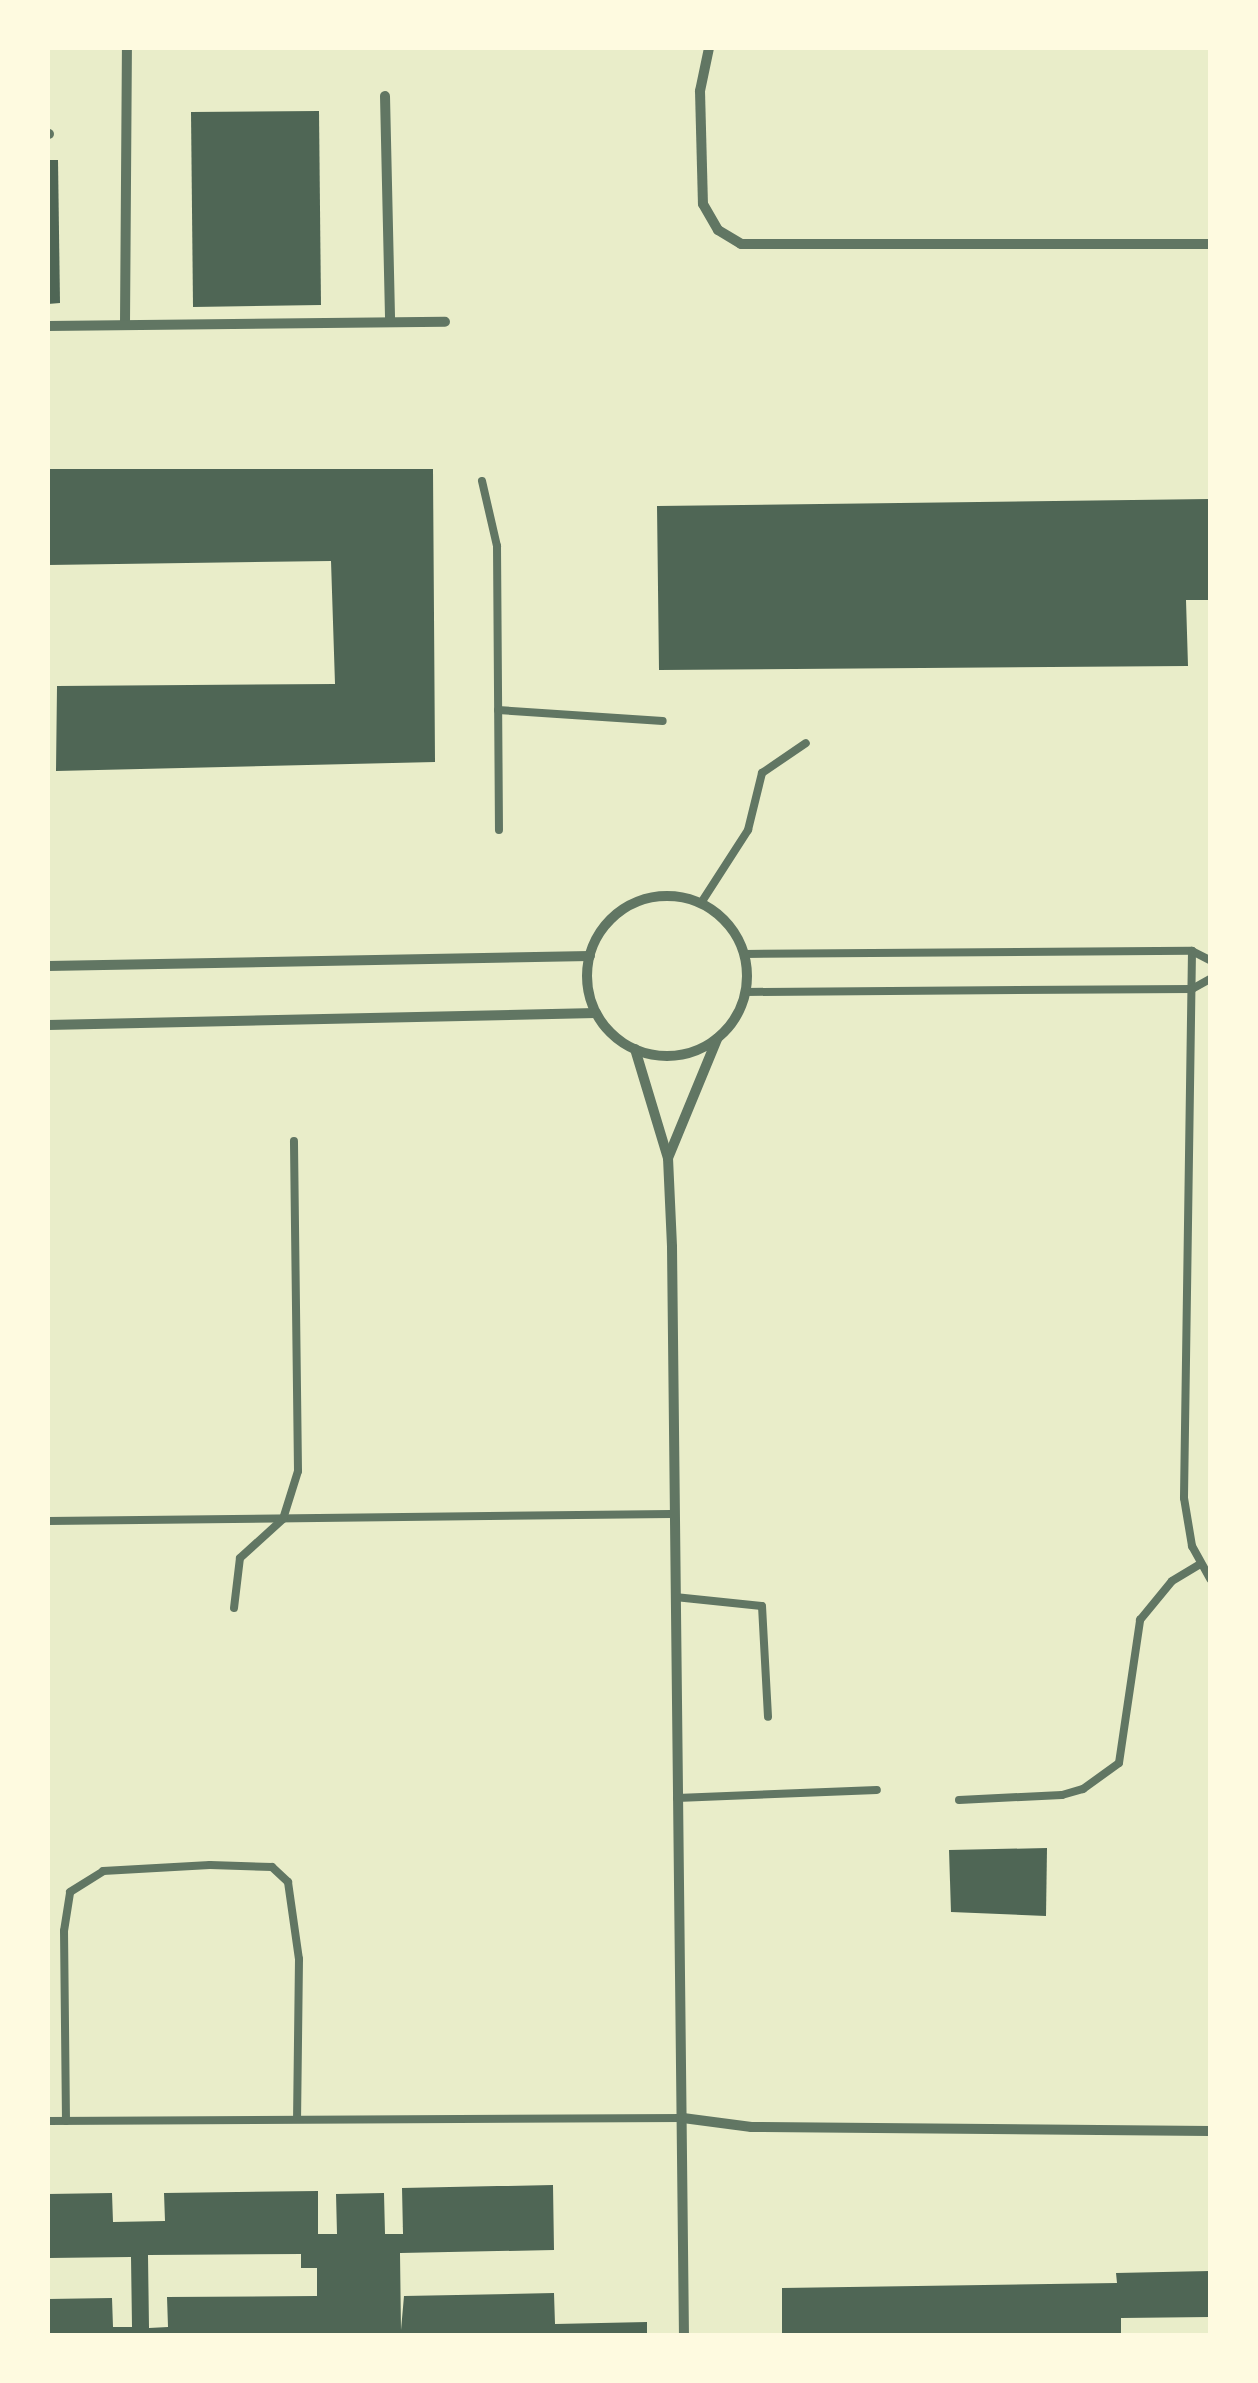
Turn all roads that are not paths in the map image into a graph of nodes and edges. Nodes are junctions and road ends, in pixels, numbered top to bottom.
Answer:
1 (127, 48) edge
2 (709, 48) edge
3 (385, 96) dead end
4 (1210, 244) edge
5 (390, 322) junction
6 (445, 322) dead end
7 (124, 324) junction
8 (48, 326) edge
9 (482, 481) dead end
10 (498, 710) junction
11 (664, 721) dead end
12 (806, 742) dead end
13 (499, 830) dead end
14 (701, 903) junction
15 (1192, 950) junction
16 (744, 954) junction
17 (590, 956) junction
18 (1210, 960) edge
19 (48, 966) edge
20 (1210, 979) edge
21 (1192, 990) junction
22 (745, 992) junction
23 (596, 1013) junction
24 (48, 1024) edge
25 (718, 1037) junction
26 (635, 1049) junction
27 (294, 1141) dead end
28 (668, 1158) junction
29 (671, 1514) junction
30 (283, 1519) junction
31 (48, 1521) edge
32 (1200, 1564) junction
33 (1210, 1579) edge
34 (671, 1596) junction
35 (234, 1608) dead end
36 (768, 1717) dead end
37 (877, 1790) dead end
38 (675, 1798) junction
39 (959, 1800) dead end
40 (297, 2117) junction
41 (683, 2118) junction
42 (48, 2121) edge
43 (66, 2121) junction
44 (1210, 2131) edge
45 (684, 2336) edge

1 - 7 street
2 - 4 street
3 - 5 street
5 - 6 street
5 - 7 street
7 - 8 street
9 - 10 lane
10 - 11 lane
10 - 13 lane
12 - 14 lane
14 - 16 street
14 - 17 street
15 - 16 lane
15 - 18 lane
15 - 21 lane
16 - 22 street
17 - 19 street
17 - 23 street
20 - 21 lane
21 - 22 lane
21 - 32 lane
22 - 25 street
23 - 24 street
23 - 26 street
25 - 26 street
25 - 28 street
26 - 28 street
27 - 30 lane
28 - 29 street
29 - 30 lane
29 - 34 street
30 - 31 lane
30 - 35 lane
32 - 33 lane
32 - 39 lane
34 - 36 lane
34 - 38 street
37 - 38 lane
38 - 41 street
40 - 41 lane
40 - 43 lane
40 - 43 lane
41 - 44 street
41 - 45 street
42 - 43 lane

